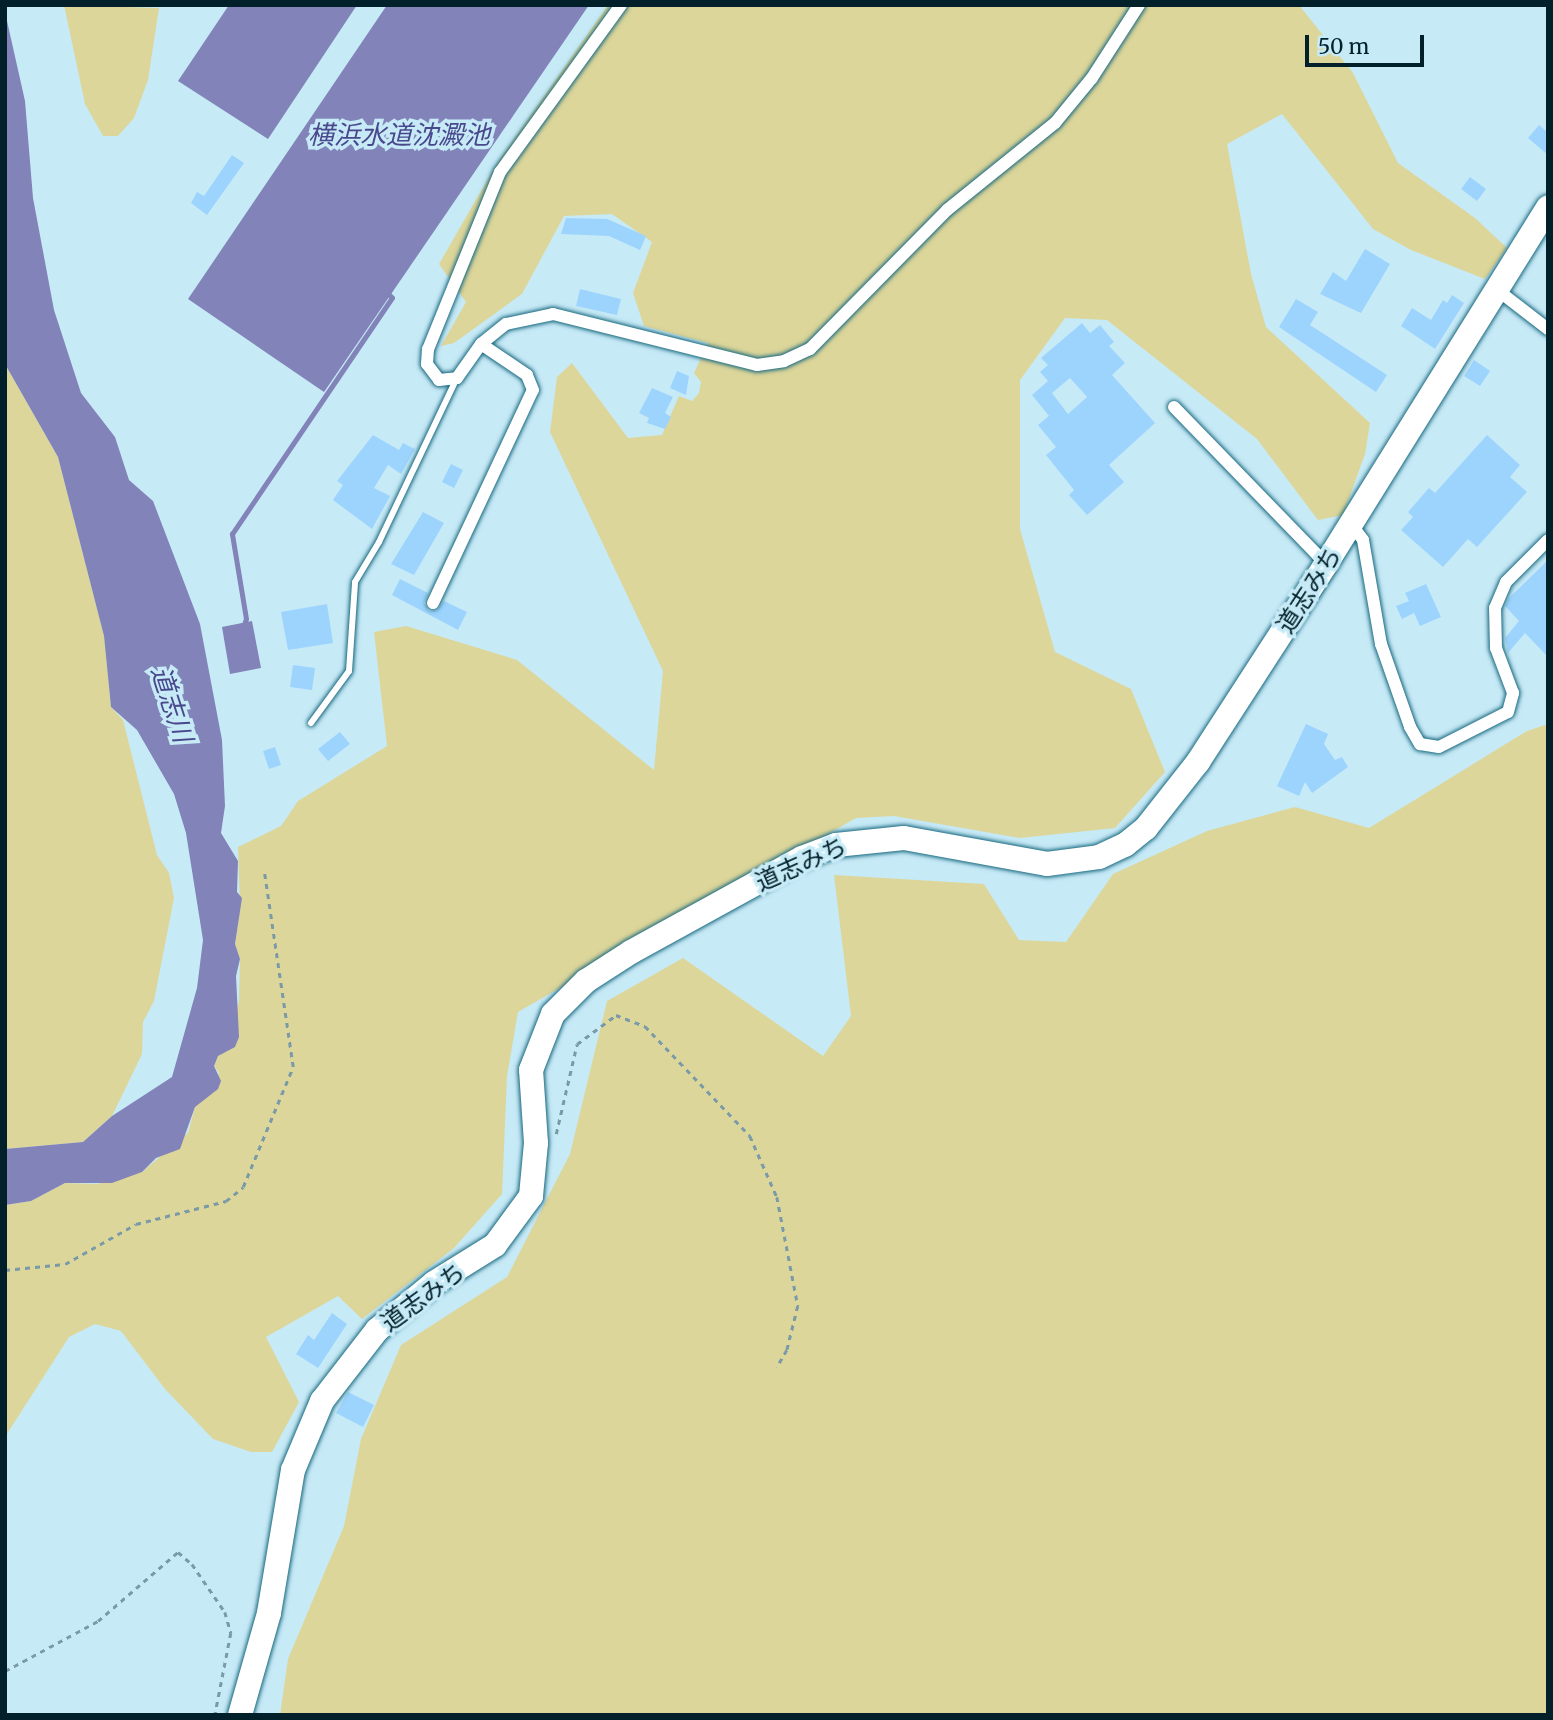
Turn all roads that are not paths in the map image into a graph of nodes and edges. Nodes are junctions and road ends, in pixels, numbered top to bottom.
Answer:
1 (621, 5) edge
2 (1139, 5) edge
3 (1548, 207) edge
4 (1496, 289) junction
5 (1548, 329) edge
6 (481, 344) junction
7 (457, 378) junction
8 (1174, 407) dead end
9 (1351, 524) junction
10 (1548, 540) edge
11 (1326, 564) junction
12 (432, 603) dead end
13 (311, 723) dead end
14 (240, 1715) edge

1 - 7 street
2 - 6 street
3 - 4 highway, 道志みち
4 - 5 street
4 - 9 highway, 道志みち
6 - 7 street
6 - 12 street
7 - 13 lane
8 - 11 street
9 - 10 street
9 - 11 highway, 道志みち
11 - 14 highway, 道志みち

